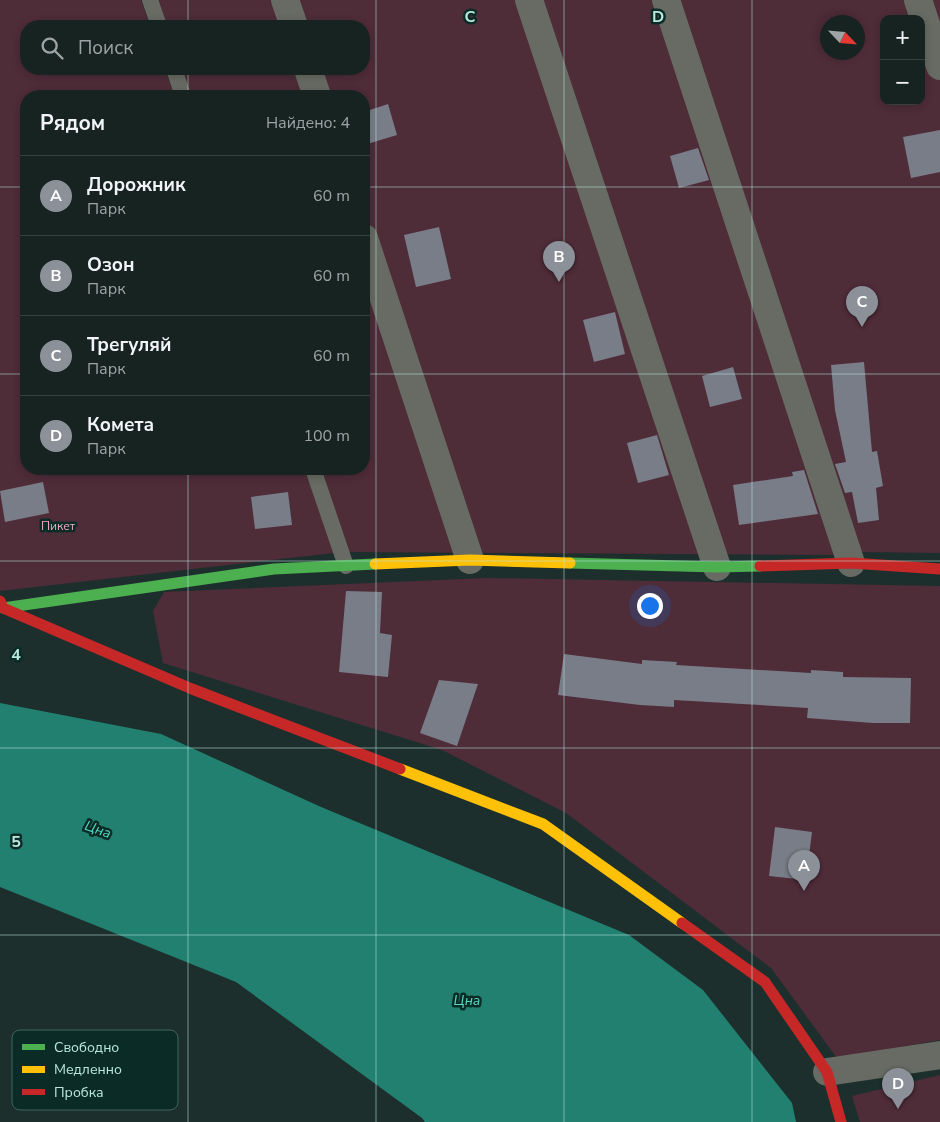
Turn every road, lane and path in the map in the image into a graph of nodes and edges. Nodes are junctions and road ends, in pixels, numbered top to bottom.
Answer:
1 (150, 0) edge
2 (286, 0) edge
3 (528, 0) edge
4 (666, 0) edge
5 (918, 0) edge
6 (157, 20) edge
7 (292, 20) edge
8 (940, 66) edge
9 (176, 75) edge
10 (310, 75) edge
11 (181, 90) edge
12 (315, 90) edge
13 (370, 256) edge
14 (315, 475) edge
15 (470, 560) junction
16 (851, 563) junction
17 (346, 566) junction
18 (718, 567) junction
19 (940, 569) edge
20 (1, 606) edge
21 (940, 1055) edge
22 (827, 1072) junction
23 (841, 1122) edge

1 - 6 lane
2 - 7 street
3 - 18 street
4 - 16 street
5 - 8 street
9 - 11 lane
10 - 12 street
13 - 15 street
14 - 17 lane
15 - 17 street
15 - 18 street
16 - 18 street
16 - 19 street
17 - 20 street
20 - 22 street
21 - 22 street
22 - 23 street

